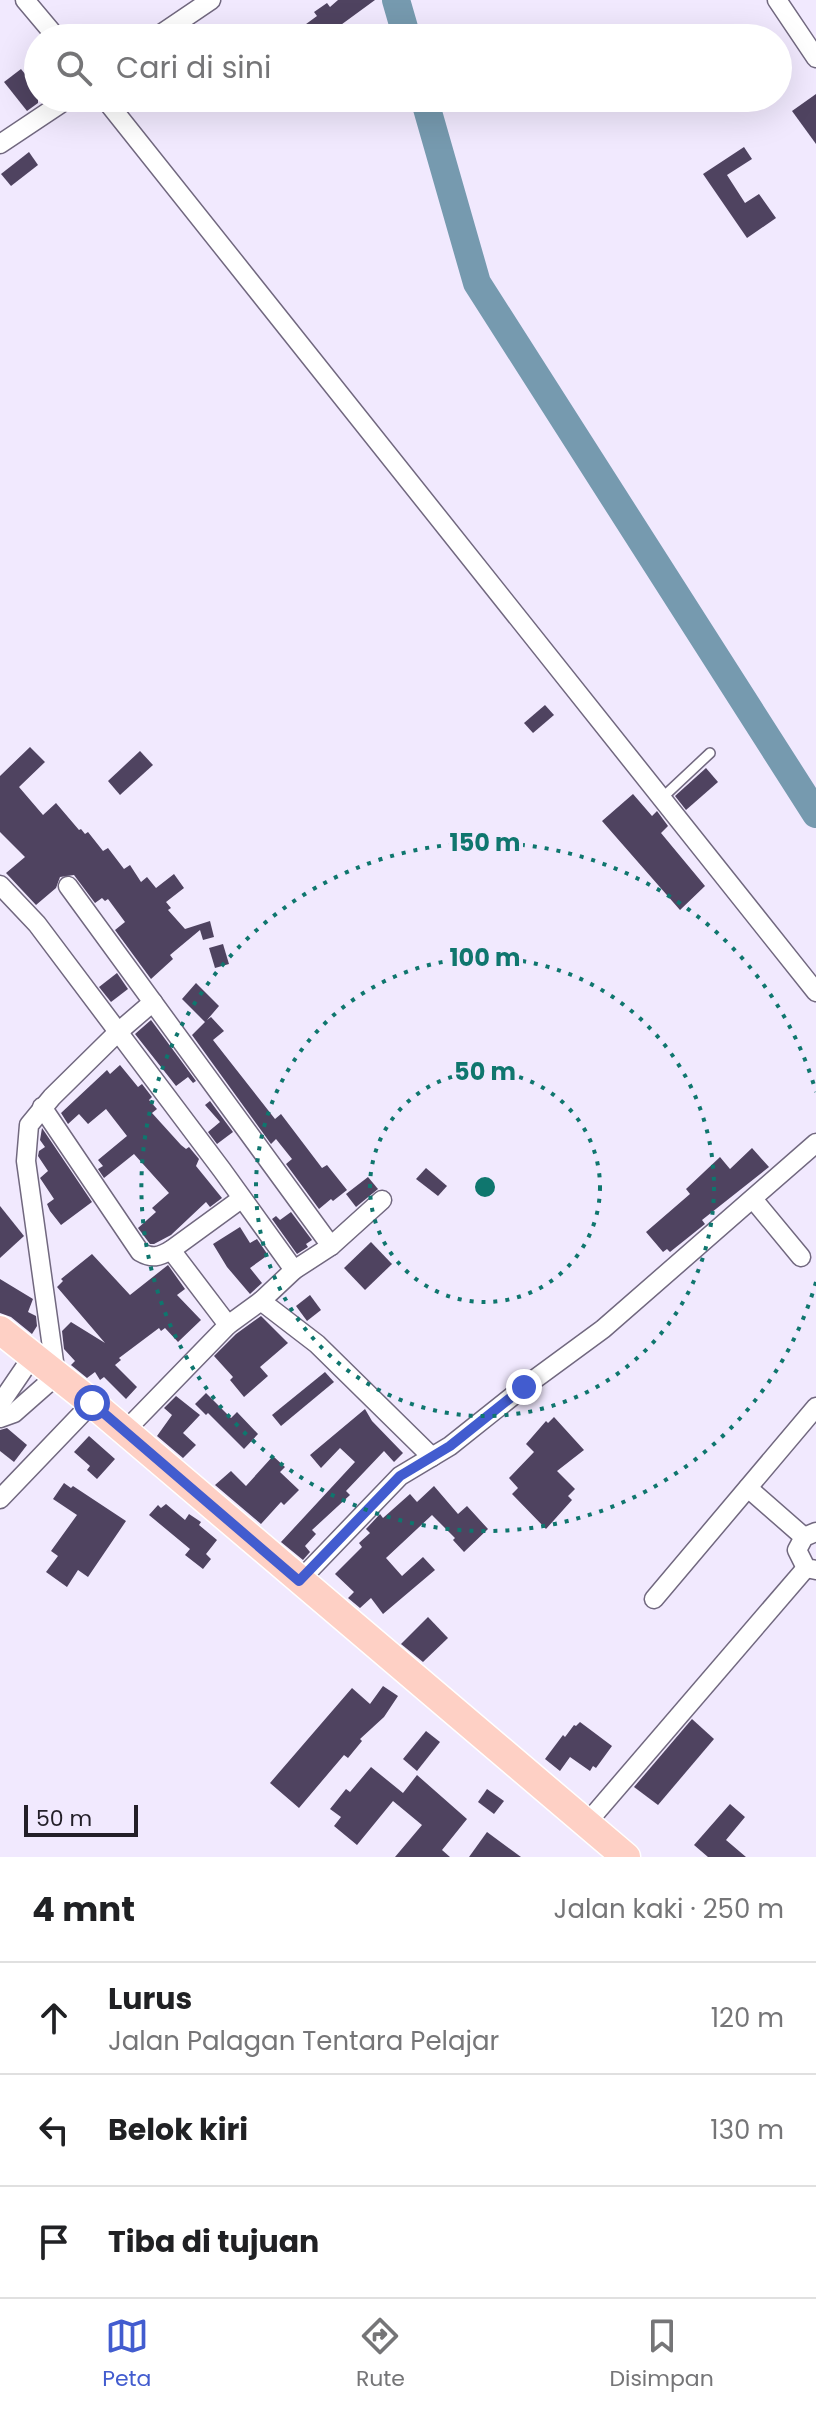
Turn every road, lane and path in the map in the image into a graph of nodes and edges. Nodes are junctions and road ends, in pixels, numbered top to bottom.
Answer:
1 (25, 0) edge
2 (211, 0) edge
3 (777, 0) edge
4 (45, 24) edge
5 (176, 24) edge
6 (816, 58) edge
7 (48, 112) edge
8 (115, 112) edge
9 (0, 144) edge
10 (710, 753) dead end
11 (662, 798) junction
12 (0, 885) edge
13 (68, 886) dead end
14 (816, 992) edge
15 (153, 1002) junction
16 (117, 1033) junction
17 (42, 1107) junction
18 (816, 1143) edge
19 (241, 1199) junction
20 (753, 1199) junction
21 (382, 1200) dead end
22 (331, 1246) junction
23 (171, 1250) junction
24 (801, 1257) dead end
25 (294, 1270) junction
26 (261, 1301) junction
27 (228, 1325) junction
28 (0, 1330) edge
29 (32, 1357) junction
30 (56, 1376) junction
31 (92, 1403) junction
32 (0, 1404) edge
33 (816, 1407) edge
34 (0, 1418) edge
35 (123, 1433) junction
36 (432, 1457) junction
37 (748, 1488) junction
38 (0, 1499) edge
39 (810, 1534) edge
40 (811, 1569) edge
41 (299, 1581) junction
42 (654, 1599) dead end
43 (586, 1824) junction
44 (626, 1857) edge

1 - 4 street
2 - 5 street
3 - 6 street
7 - 9 street
8 - 11 street
10 - 11 lane
11 - 14 street
12 - 16 street
13 - 15 street
15 - 16 street
15 - 22 street
16 - 17 street
16 - 19 street
17 - 23 street
17 - 30 street
18 - 20 street
19 - 23 street
19 - 25 street
20 - 24 street
20 - 36 street
21 - 22 street
22 - 25 street
23 - 27 street
25 - 26 street
26 - 27 street
26 - 36 street
27 - 35 street
28 - 29 main road
29 - 30 main road
29 - 32 street
30 - 31 main road
30 - 34 street
31 - 35 main road
31 - 38 street
33 - 37 street
35 - 41 main road
36 - 41 street
37 - 39 street
37 - 42 street
39 - 40 street
40 - 43 street
41 - 43 main road
43 - 44 main road

